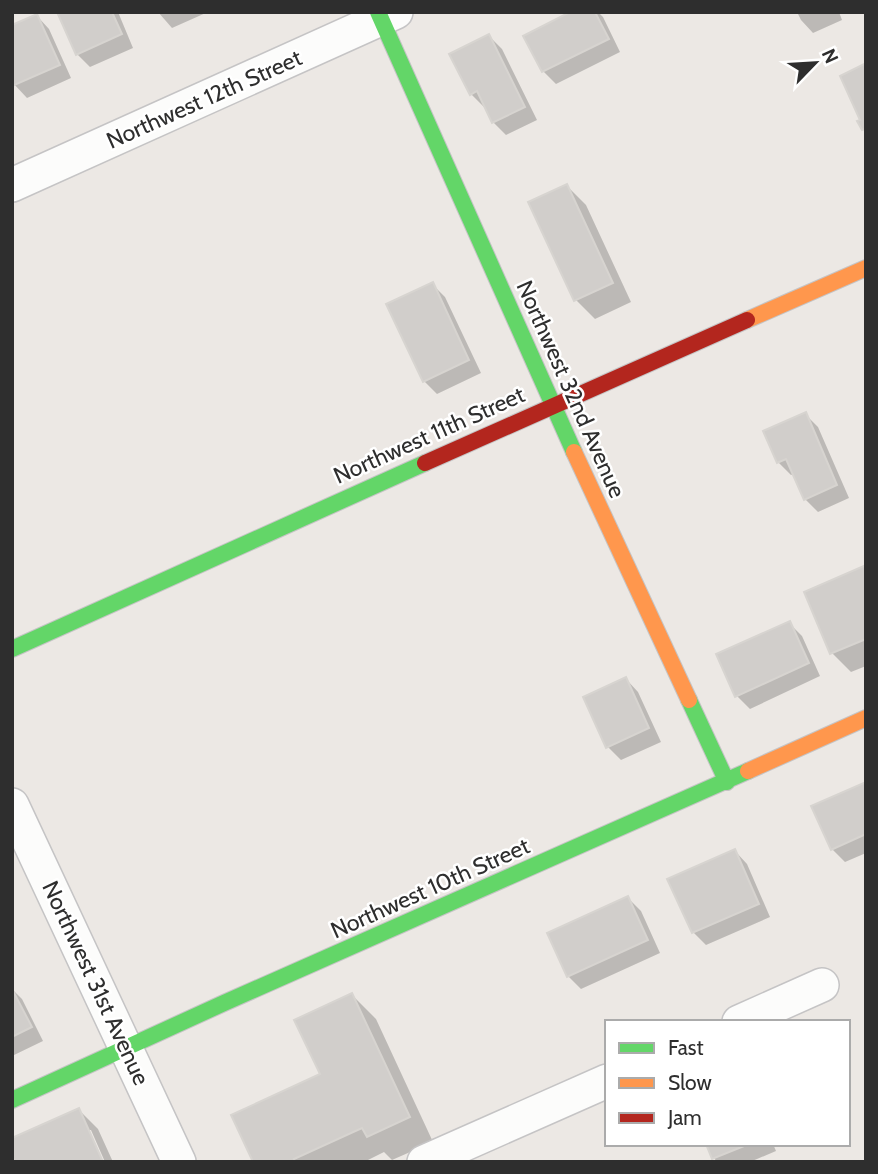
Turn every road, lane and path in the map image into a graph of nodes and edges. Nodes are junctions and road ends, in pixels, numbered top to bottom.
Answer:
1 (385, 15) edge
2 (12, 185) edge
3 (866, 268) edge
4 (552, 404) junction
5 (12, 649) edge
6 (866, 718) edge
7 (727, 782) junction
8 (12, 805) edge
9 (822, 985) dead end
10 (743, 1020) edge
11 (125, 1047) junction
12 (605, 1082) edge
13 (12, 1100) edge
14 (179, 1162) edge
15 (425, 1162) edge

1 - 2 street, Northwest 12th Street
1 - 4 street, Northwest 32nd Avenue
3 - 4 street, Northwest 11th Street
4 - 5 street, Northwest 11th Street
4 - 7 street, Northwest 32nd Avenue
6 - 7 street, Northwest 10th Street
7 - 11 street, Northwest 10th Street
8 - 11 street, Northwest 31st Avenue
9 - 10 street
11 - 13 street, Northwest 10th Street
11 - 14 street, Northwest 31st Avenue
12 - 15 street

